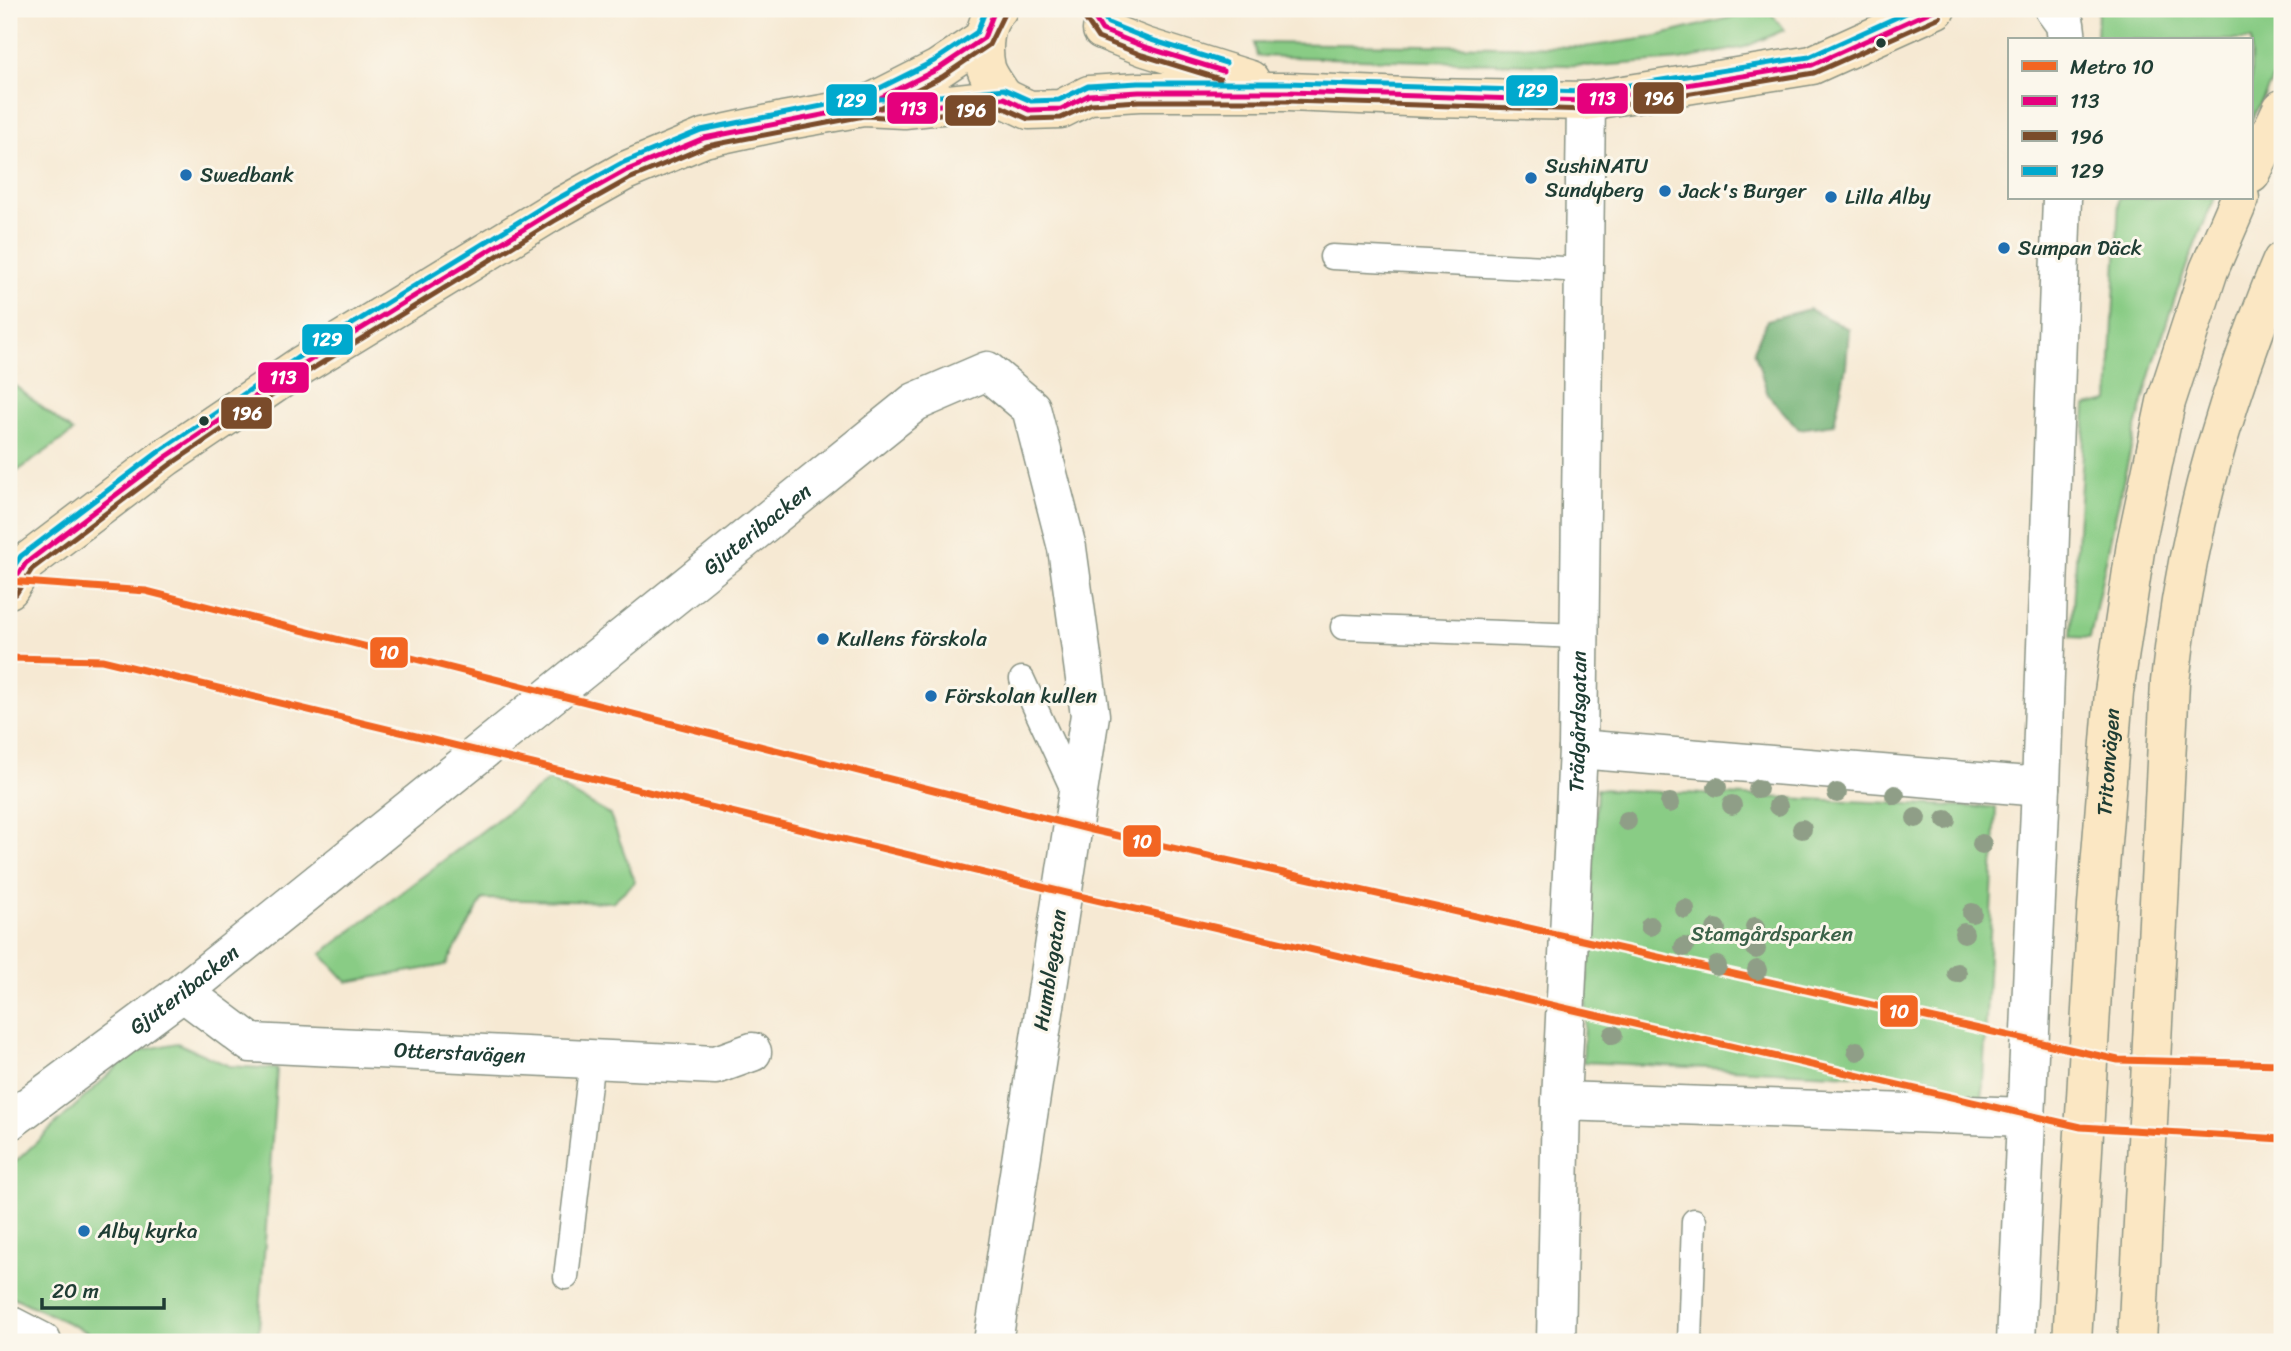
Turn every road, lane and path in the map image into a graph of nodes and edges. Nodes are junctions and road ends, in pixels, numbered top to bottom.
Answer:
1 (1936, 9) edge
2 (2054, 9) edge
3 (1095, 19) edge
4 (991, 23) edge
5 (2067, 38) edge
6 (1289, 92) junction
7 (1089, 94) junction
8 (1004, 98) junction
9 (1586, 101) junction
10 (863, 107) junction
11 (2282, 109) edge
12 (2252, 172) edge
13 (2062, 200) edge
14 (2240, 200) edge
15 (1332, 257) dead end
16 (2282, 261) edge
17 (1584, 270) junction
18 (987, 371) joint
19 (14, 573) edge
20 (1343, 626) dead end
21 (1580, 636) junction
22 (1022, 679) dead end
23 (1578, 749) junction
24 (2041, 787) junction
25 (1077, 797) junction
26 (183, 992) junction
27 (752, 1052) dead end
28 (592, 1059) junction
29 (1561, 1101) junction
30 (2027, 1117) junction
31 (9, 1121) edge
32 (1693, 1221) dead end
33 (566, 1277) dead end
34 (9, 1325) edge
35 (42, 1342) edge
36 (993, 1342) edge
37 (1556, 1342) edge
38 (1690, 1342) edge
39 (2016, 1342) edge
40 (2072, 1342) edge
41 (2137, 1342) edge

1 - 9 street
2 - 5 street
3 - 6 street
3 - 7 street
4 - 8 street
4 - 10 street
6 - 7 street
6 - 9 street
7 - 8 street
8 - 10 street
9 - 17 street, Trädgårdsgatan
10 - 19 street
11 - 12 street
13 - 24 street
14 - 40 street, Tritonvägen
15 - 17 lane
16 - 41 street
17 - 21 street, Trädgårdsgatan
18 - 25 street, Humblegatan
18 - 26 street, Gjuteribacken
20 - 21 lane
21 - 23 street, Trädgårdsgatan
22 - 25 lane
23 - 24 street
23 - 29 street, Trädgårdsgatan
24 - 30 street
25 - 36 street, Humblegatan
26 - 28 street, Otterstavägen
26 - 31 street, Gjuteribacken
27 - 28 street, Otterstavägen
28 - 33 lane
29 - 30 street
29 - 37 street, Trädgårdsgatan
30 - 39 street
32 - 38 lane
34 - 35 street

